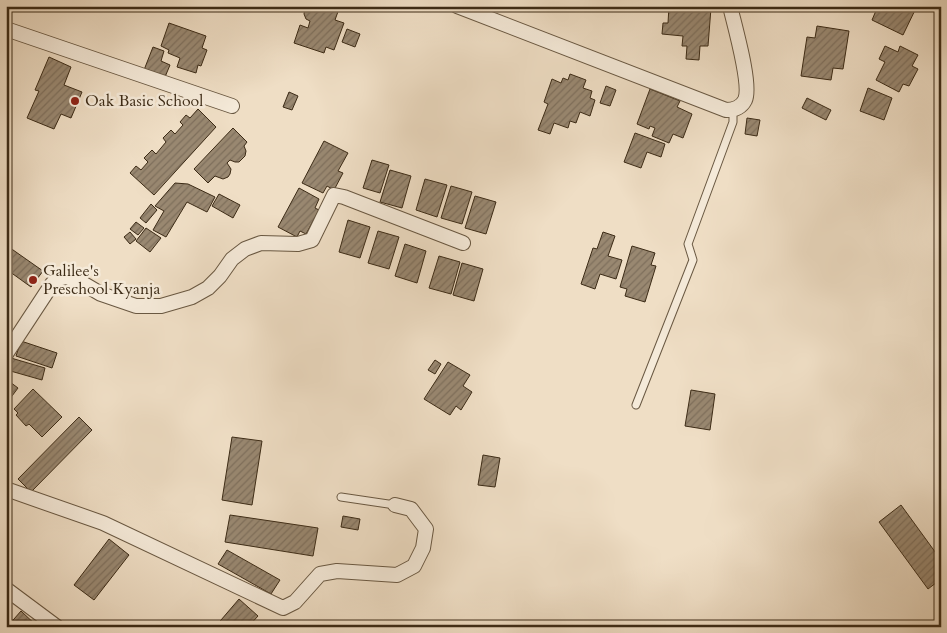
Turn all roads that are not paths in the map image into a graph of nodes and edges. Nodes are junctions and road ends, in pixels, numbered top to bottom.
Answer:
1 (457, 6) edge
2 (730, 6) edge
3 (6, 29) edge
4 (232, 106) dead end
5 (733, 110) junction
6 (463, 243) dead end
7 (6, 354) edge
8 (636, 405) dead end
9 (6, 489) edge
10 (341, 496) dead end
11 (395, 505) joint
12 (6, 589) edge
13 (57, 627) edge

1 - 5 street
2 - 5 street
3 - 4 street
5 - 8 lane
6 - 7 street
9 - 11 street
10 - 11 lane
12 - 13 street

